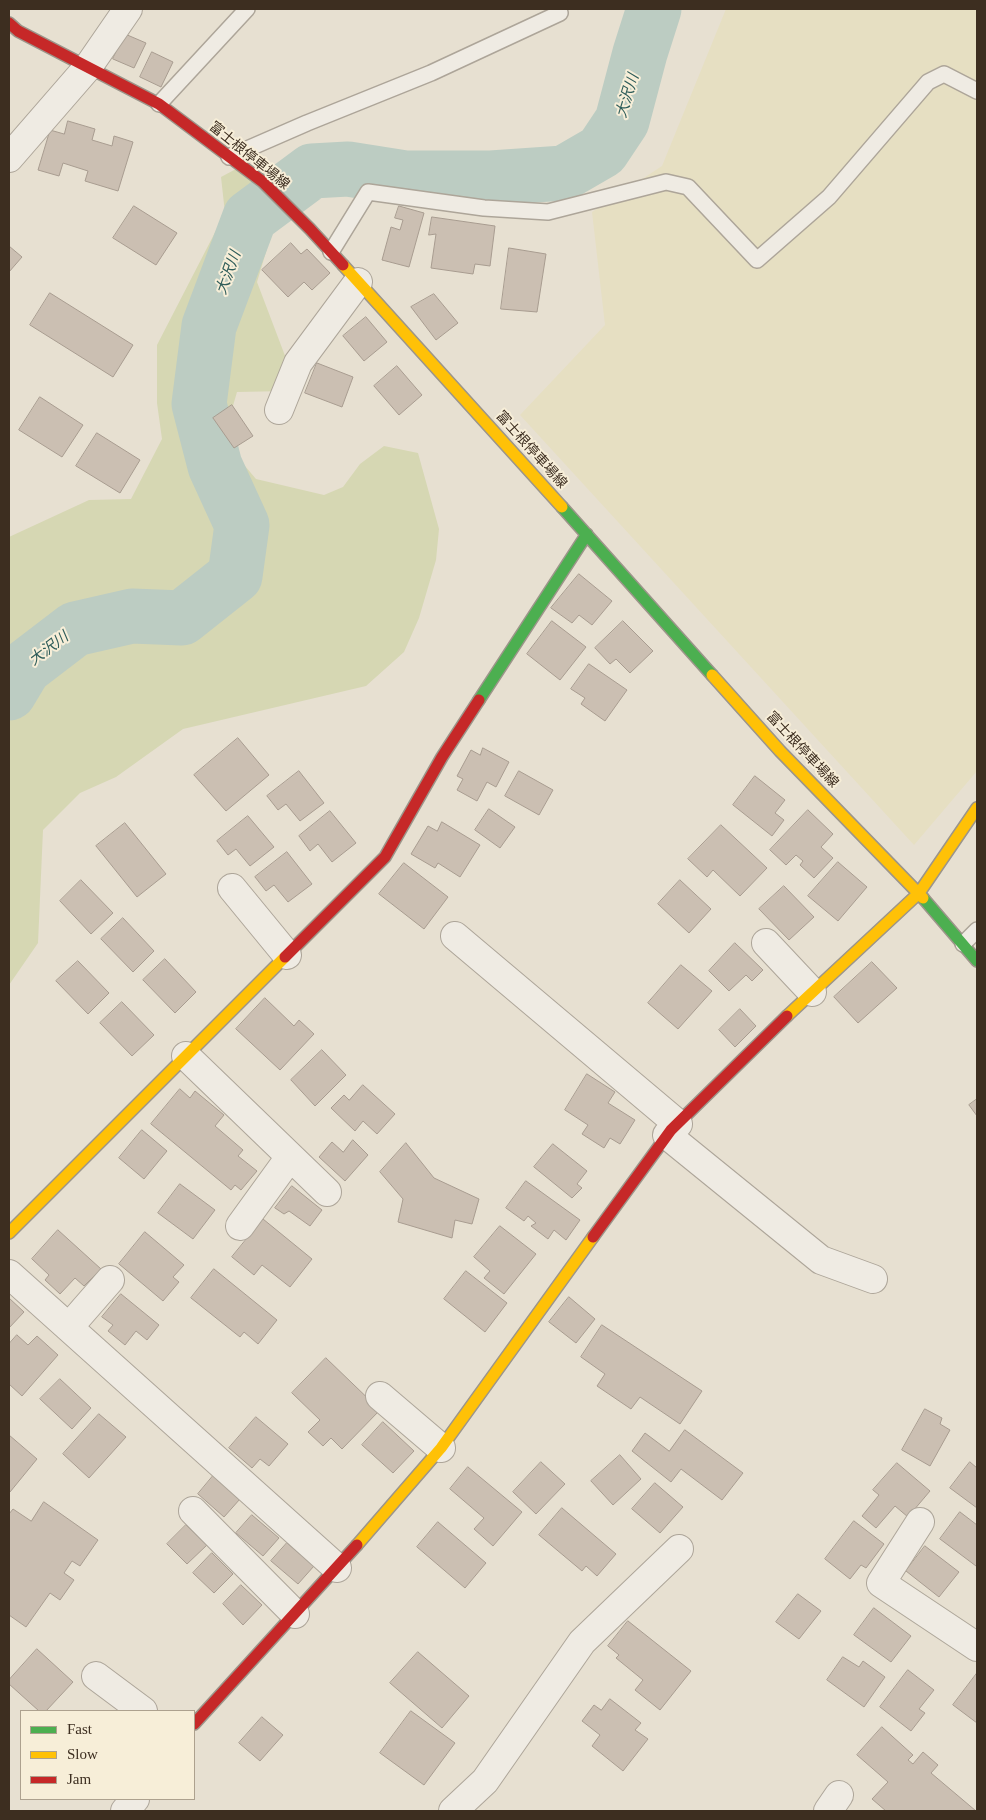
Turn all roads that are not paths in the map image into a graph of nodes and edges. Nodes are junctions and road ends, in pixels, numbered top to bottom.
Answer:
1 (128, 9) edge
2 (247, 9) edge
3 (560, 13) dead end
4 (9, 23) edge
5 (88, 67) junction
6 (977, 92) edge
7 (159, 104) junction
8 (229, 157) junction
9 (9, 158) edge
10 (331, 252) junction
11 (358, 282) junction
12 (279, 410) dead end
13 (587, 534) junction
14 (977, 808) edge
15 (232, 888) dead end
16 (919, 893) junction
17 (977, 930) edge
18 (454, 936) dead end
19 (766, 943) dead end
20 (963, 944) junction
21 (287, 955) junction
22 (977, 960) edge
23 (812, 992) junction
24 (186, 1056) junction
25 (672, 1129) junction
26 (290, 1157) junction
27 (328, 1192) dead end
28 (240, 1226) dead end
29 (9, 1233) edge
30 (9, 1274) edge
31 (873, 1279) dead end
32 (110, 1280) dead end
33 (69, 1327) junction
34 (380, 1396) dead end
35 (441, 1448) junction
36 (192, 1511) dead end
37 (920, 1522) dead end
38 (678, 1549) dead end
39 (337, 1568) junction
40 (295, 1614) junction
41 (977, 1647) edge
42 (96, 1676) dead end
43 (141, 1710) edge
44 (195, 1723) edge
45 (134, 1800) edge
46 (126, 1811) edge
47 (453, 1811) edge

1 - 5 street
2 - 7 lane
3 - 8 lane
4 - 5 street, 富士根停車場線
5 - 7 street, 富士根停車場線
5 - 9 street
6 - 10 lane
7 - 8 street, 富士根停車場線
8 - 10 street, 富士根停車場線
10 - 11 street, 富士根停車場線
11 - 12 street
11 - 13 street, 富士根停車場線
13 - 16 street, 富士根停車場線
13 - 21 street
14 - 16 street
15 - 21 street
16 - 20 street, 富士根停車場線
16 - 23 street
17 - 20 lane
18 - 25 street
19 - 23 street
20 - 22 street, 富士根停車場線
21 - 24 street
23 - 25 street
24 - 26 street
24 - 29 street
25 - 31 street
25 - 35 street
26 - 27 street
26 - 28 street
30 - 33 street
32 - 33 street
33 - 39 street
34 - 35 street
35 - 39 street
36 - 40 street
37 - 41 street
38 - 47 street
39 - 40 street
40 - 44 street
42 - 43 street
45 - 46 street

